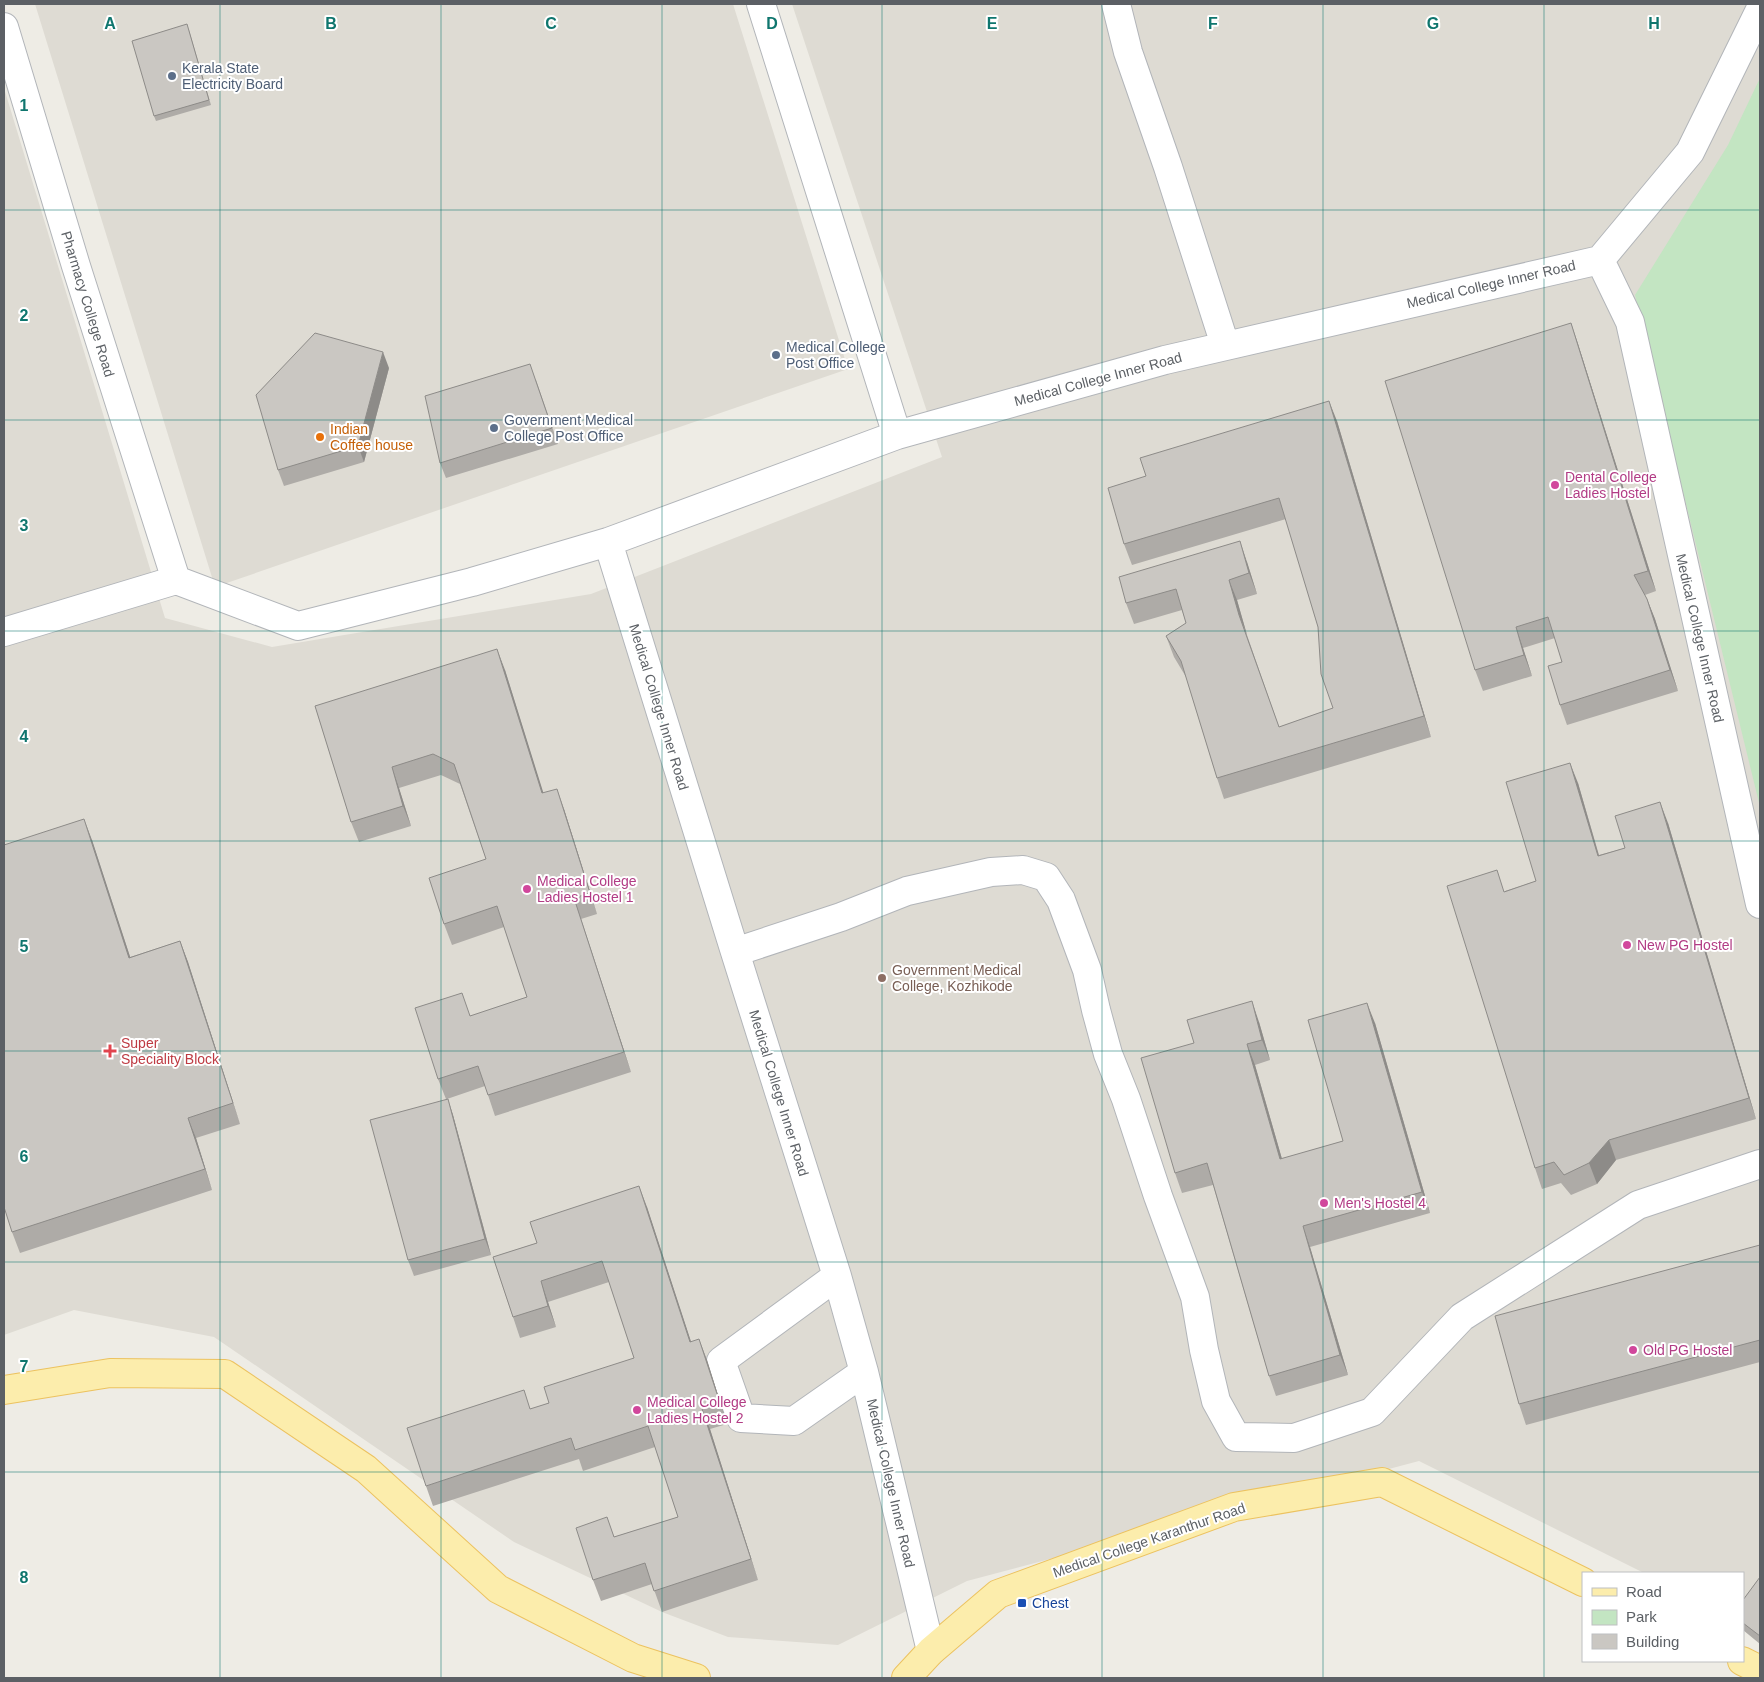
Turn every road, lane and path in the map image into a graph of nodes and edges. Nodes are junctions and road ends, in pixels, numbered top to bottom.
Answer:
1 (761, 4) edge
2 (1116, 4) edge
3 (1760, 10) edge
4 (4, 28) edge
5 (1600, 260) junction
6 (1225, 345) junction
7 (897, 435) junction
8 (608, 542) junction
9 (176, 580) junction
10 (4, 632) edge
11 (1760, 904) edge
12 (734, 952) junction
13 (1760, 1164) edge
14 (837, 1276) junction
15 (864, 1372) junction
16 (4, 1390) edge
17 (1582, 1582) edge
18 (931, 1651) junction
19 (1744, 1662) edge
20 (1760, 1670) edge
21 (696, 1678) edge
22 (906, 1678) edge

1 - 7 street
2 - 6 street
3 - 5 street
4 - 9 street, Pharmacy College Road
5 - 6 street, Medical College Inner Road
5 - 11 street, Medical College Inner Road
6 - 7 street, Medical College Inner Road
7 - 8 street, Medical College Inner Road
8 - 9 street, Medical College Inner Road
8 - 12 street, Medical College Inner Road
9 - 10 street
12 - 13 street
12 - 14 street, Medical College Inner Road
14 - 15 street, Medical College Inner Road
14 - 15 street
15 - 18 street, Medical College Inner Road
16 - 21 main road
17 - 18 main road, Medical College Karanthur Road
18 - 22 main road, Medical College Karanthur Road
19 - 20 main road

